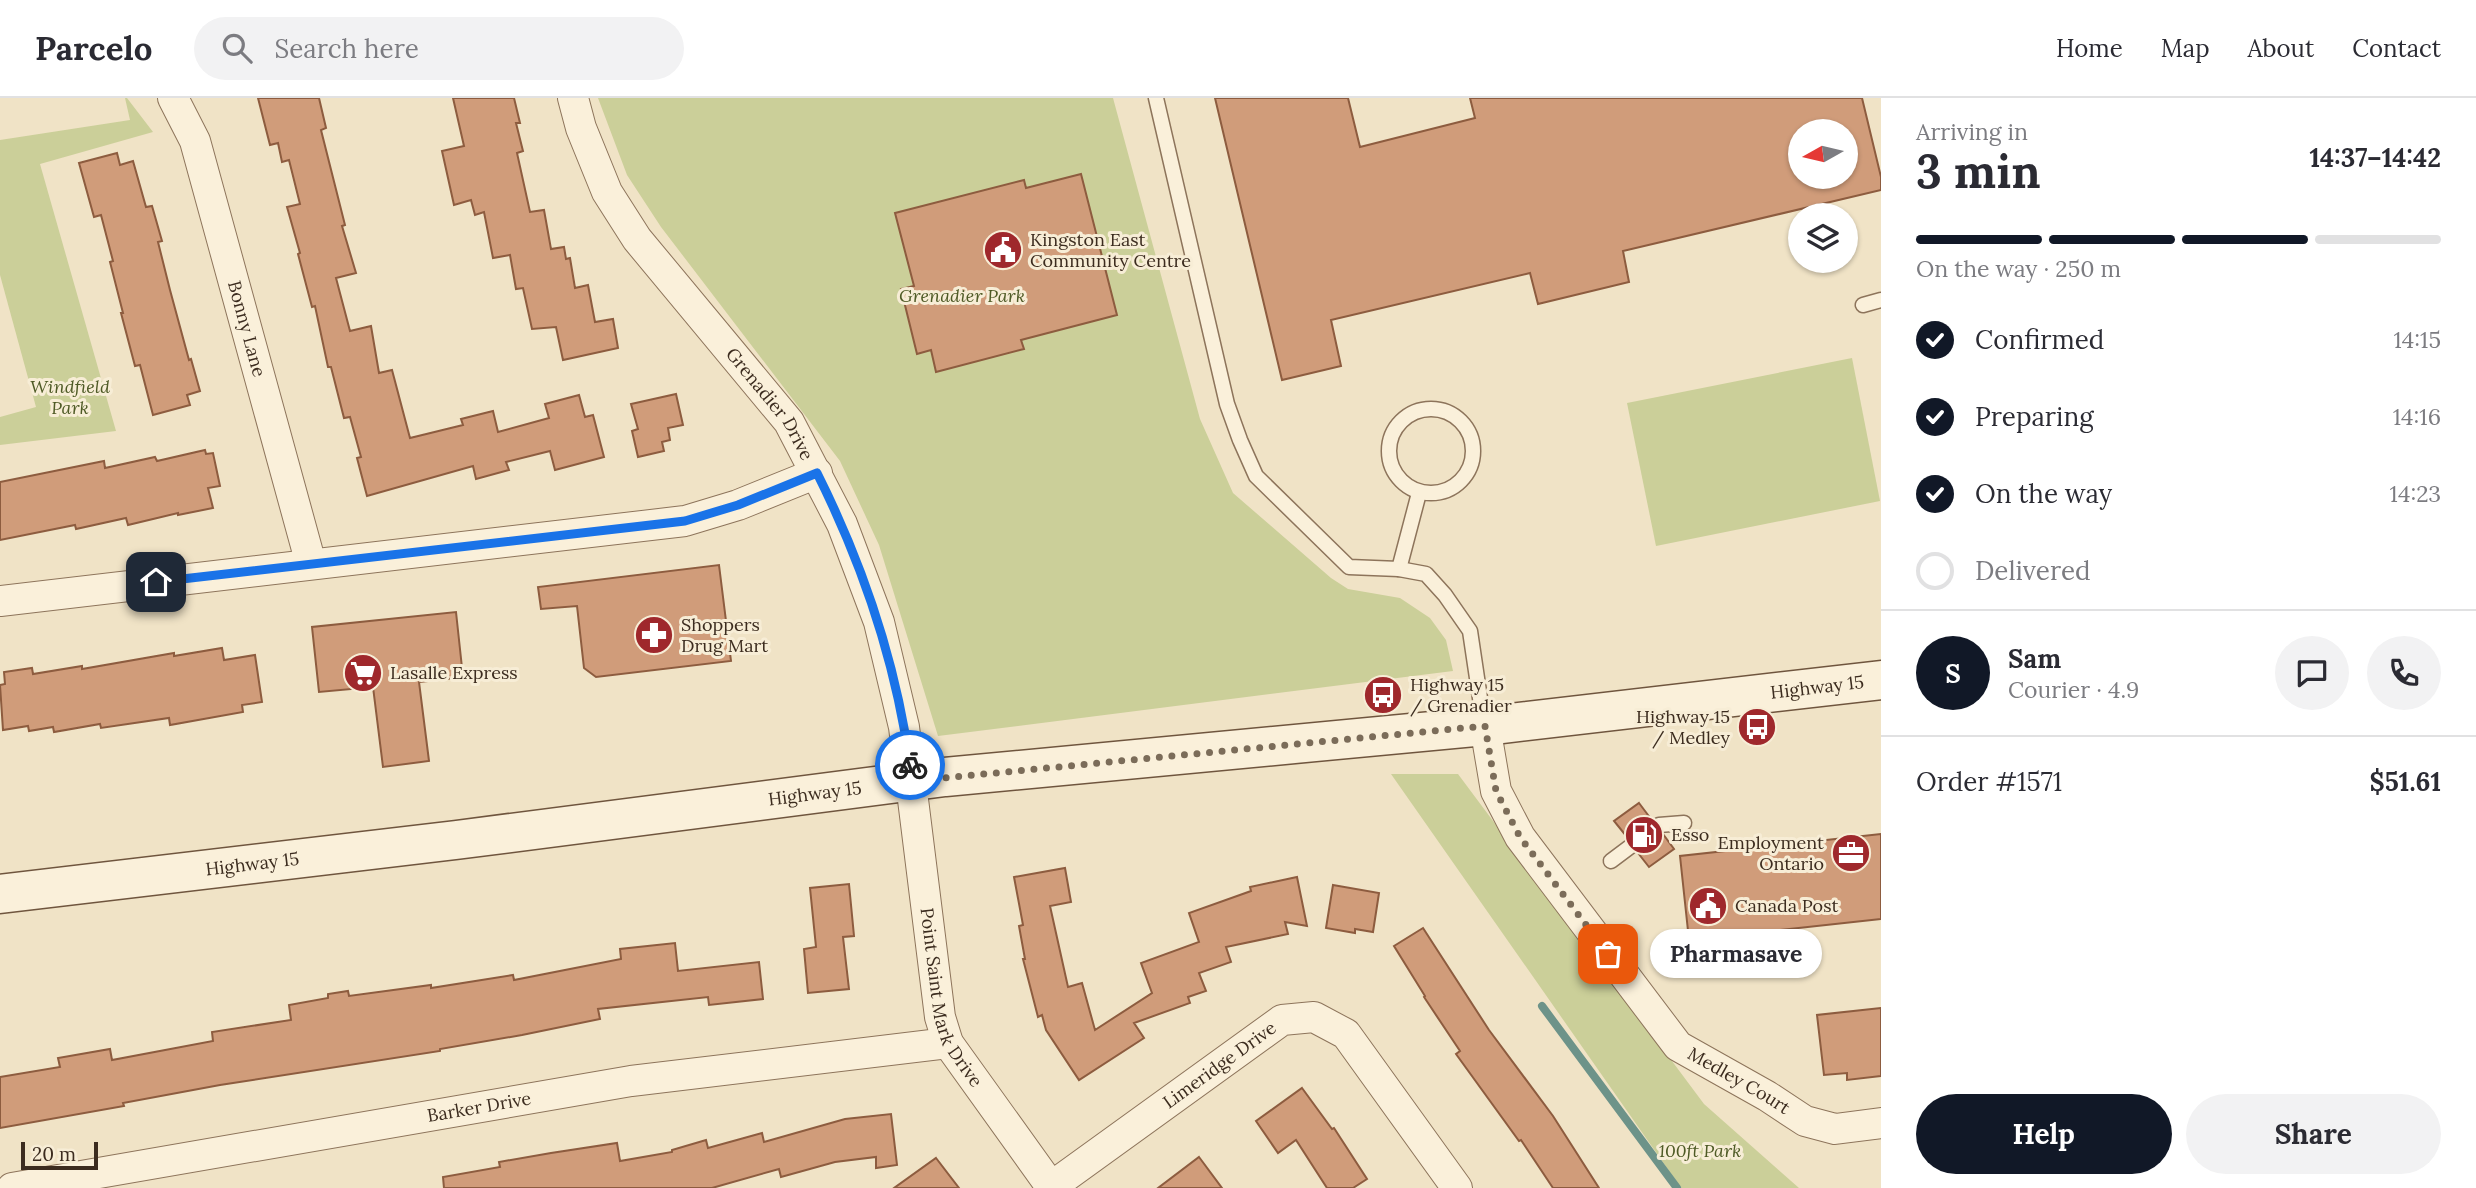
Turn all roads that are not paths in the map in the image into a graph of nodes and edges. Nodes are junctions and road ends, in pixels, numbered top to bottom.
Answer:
1 (173, 98) edge
2 (573, 98) edge
3 (1156, 98) edge
4 (1881, 300) edge
5 (1863, 305) dead end
6 (817, 473) junction
7 (1419, 493) junction
8 (311, 564) junction
9 (1399, 569) junction
10 (0, 601) edge
11 (1881, 680) edge
12 (1485, 726) junction
13 (912, 781) junction
14 (1684, 822) dead end
15 (1611, 861) dead end
16 (0, 894) edge
17 (948, 1043) junction
18 (1881, 1123) edge
19 (12, 1188) edge
20 (1051, 1188) edge
21 (1457, 1188) edge

1 - 8 street, Bonny Lane
2 - 6 street, Grenadier Drive
3 - 9 lane
4 - 5 lane
6 - 8 street
6 - 13 street, Grenadier Drive
7 - 7 lane
7 - 9 lane
8 - 10 street
9 - 12 lane
11 - 12 main road, Highway 15
12 - 13 main road, Highway 15
12 - 18 street, Medley Court
13 - 16 main road, Highway 15
13 - 17 street, Point Saint Mark Drive
14 - 15 lane
17 - 19 street, Barker Drive
17 - 20 street, Point Saint Mark Drive
20 - 21 street, Limeridge Drive

